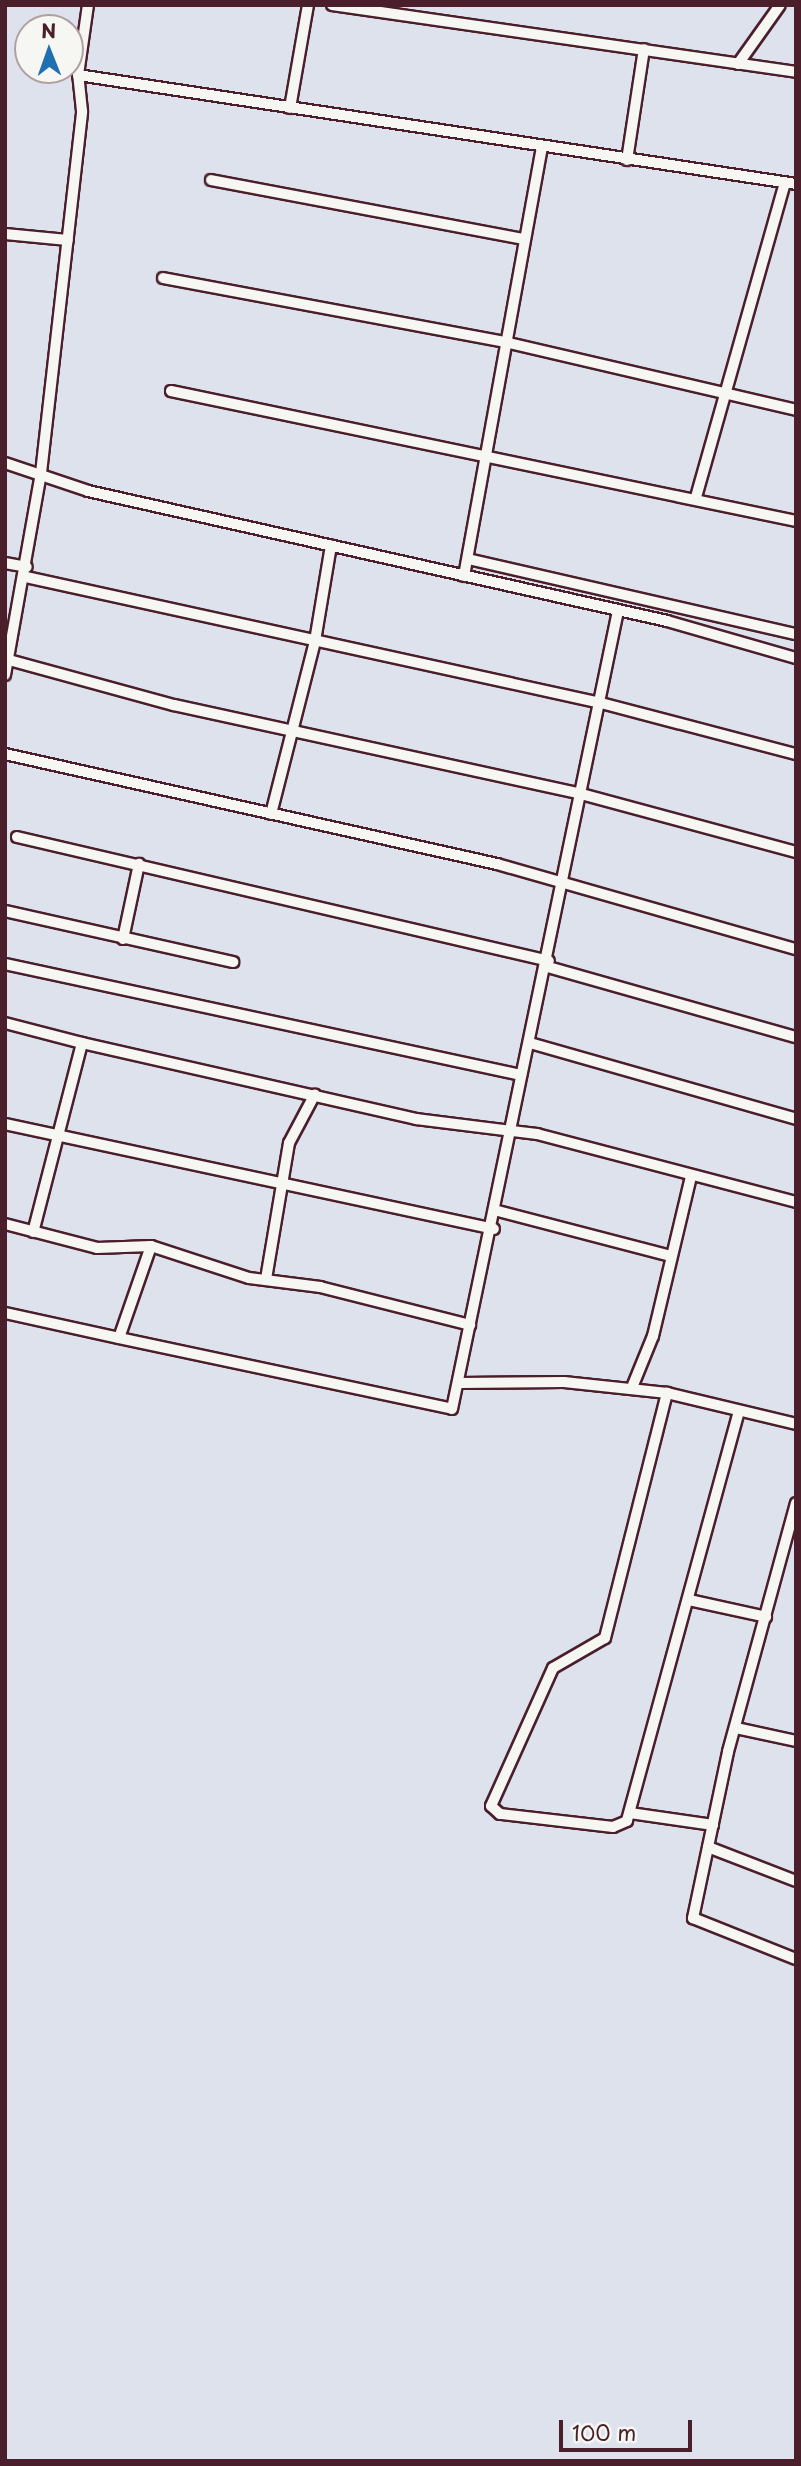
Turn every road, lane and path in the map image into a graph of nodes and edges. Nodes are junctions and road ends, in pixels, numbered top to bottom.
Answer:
1 (88, 5) edge
2 (308, 5) edge
3 (332, 5) edge
4 (780, 5) edge
5 (84, 33) edge
6 (644, 49) junction
7 (738, 64) junction
8 (796, 72) edge
9 (84, 76) edge
10 (79, 84) edge
11 (290, 108) junction
12 (542, 148) junction
13 (626, 160) junction
14 (211, 180) dead end
15 (790, 183) edge
16 (5, 234) edge
17 (524, 239) junction
18 (68, 240) junction
19 (163, 278) dead end
20 (509, 343) junction
21 (171, 391) dead end
22 (724, 392) junction
23 (796, 410) edge
24 (487, 458) junction
25 (5, 463) edge
26 (41, 473) junction
27 (696, 497) junction
28 (796, 522) edge
29 (331, 545) junction
30 (468, 559) junction
31 (5, 563) edge
32 (27, 572) junction
33 (464, 576) junction
34 (618, 611) junction
35 (796, 634) edge
36 (315, 641) junction
37 (9, 642) edge
38 (796, 658) edge
39 (9, 660) junction
40 (5, 675) edge
41 (601, 702) junction
42 (292, 732) junction
43 (5, 754) edge
44 (796, 754) edge
45 (581, 794) junction
46 (271, 814) junction
47 (17, 837) dead end
48 (796, 852) edge
49 (139, 864) junction
50 (564, 882) junction
51 (5, 911) edge
52 (123, 939) junction
53 (796, 949) edge
54 (233, 962) dead end
55 (5, 964) edge
56 (548, 964) junction
57 (5, 1023) edge
58 (796, 1037) edge
59 (530, 1042) junction
60 (82, 1043) junction
61 (521, 1075) junction
62 (315, 1094) junction
63 (796, 1119) edge
64 (5, 1124) edge
65 (510, 1129) junction
66 (58, 1136) junction
67 (691, 1176) junction
68 (280, 1185) junction
69 (796, 1202) edge
70 (498, 1211) junction
71 (5, 1224) edge
72 (494, 1229) junction
73 (33, 1232) junction
74 (150, 1246) junction
75 (671, 1256) junction
76 (266, 1279) junction
77 (5, 1313) edge
78 (470, 1325) junction
79 (119, 1338) junction
80 (460, 1383) junction
81 (633, 1385) junction
82 (667, 1392) junction
83 (739, 1411) junction
84 (796, 1424) edge
85 (796, 1503) edge
86 (689, 1600) junction
87 (766, 1617) junction
88 (736, 1728) junction
89 (796, 1741) edge
90 (630, 1813) junction
91 (713, 1825) junction
92 (708, 1847) junction
93 (796, 1881) edge
94 (796, 1959) edge

1 - 5 street
2 - 11 street
3 - 6 street
4 - 7 street
6 - 7 street
6 - 13 street
7 - 8 street
9 - 11 street
10 - 18 street
11 - 12 street
12 - 13 street
12 - 17 street
13 - 15 street
14 - 17 street
15 - 22 street
16 - 18 street
17 - 20 street
18 - 26 street
19 - 20 street
20 - 22 street
20 - 24 street
21 - 24 street
22 - 23 street
22 - 27 street
24 - 27 street
24 - 30 street
25 - 26 street
26 - 29 street
26 - 32 street
27 - 28 street
29 - 33 street
29 - 36 street
30 - 33 street
30 - 35 street
31 - 32 street
32 - 36 street
32 - 37 street
33 - 34 street
34 - 38 street
34 - 41 street
36 - 41 street
36 - 42 street
37 - 39 street
39 - 40 street
39 - 42 street
41 - 44 street
41 - 45 street
42 - 45 street
42 - 46 street
43 - 46 street
45 - 48 street
45 - 50 street
46 - 50 street
47 - 49 street
49 - 52 street
49 - 56 street
50 - 53 street
50 - 56 street
51 - 52 street
52 - 54 street
55 - 61 street
56 - 58 street
56 - 59 street
57 - 60 street
59 - 61 street
59 - 63 street
60 - 62 street
60 - 66 street
61 - 65 street
62 - 65 street
62 - 68 street
64 - 66 street
65 - 67 street
65 - 70 street
66 - 68 street
66 - 73 street
67 - 69 street
67 - 75 street
68 - 72 street
68 - 76 street
70 - 72 street
70 - 75 street
71 - 73 street
72 - 78 street
73 - 74 street
74 - 76 street
74 - 79 street
75 - 81 street
76 - 78 street
77 - 79 street
78 - 80 street
79 - 80 street
80 - 81 street
81 - 82 street
82 - 83 street
82 - 90 street
83 - 84 street
83 - 86 street
85 - 87 street
86 - 87 street
86 - 90 street
87 - 88 street
88 - 89 street
88 - 91 street
90 - 91 street
91 - 92 street
92 - 93 street
92 - 94 street

